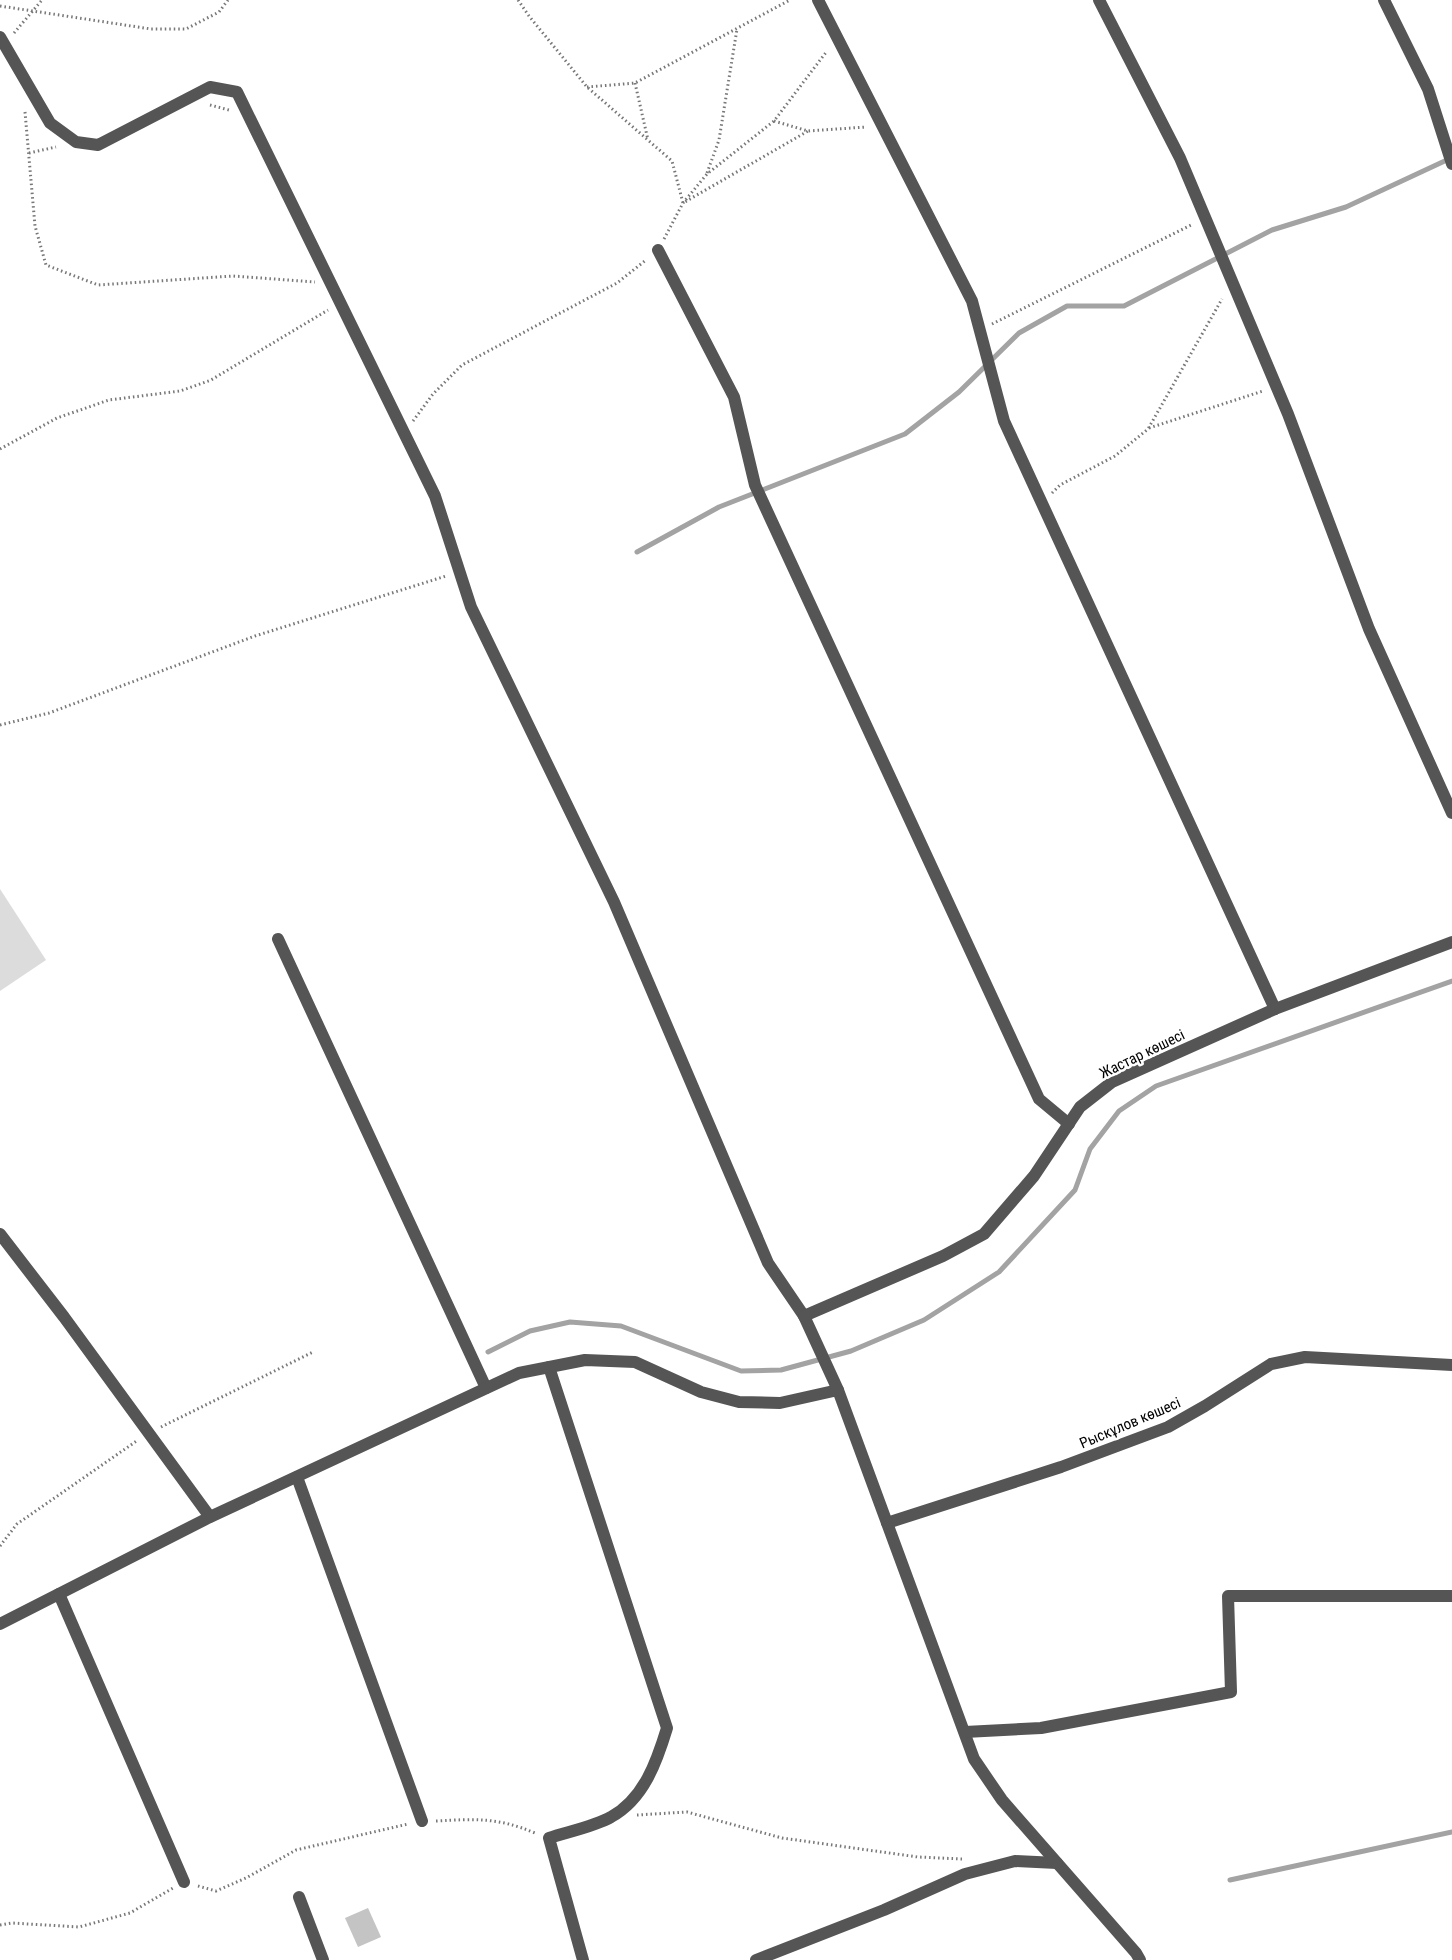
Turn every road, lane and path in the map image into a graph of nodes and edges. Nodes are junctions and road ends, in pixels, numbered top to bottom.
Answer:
1 (42, 0) edge
2 (228, 0) edge
3 (518, 0) edge
4 (790, 0) edge
5 (818, 0) edge
6 (1099, 0) edge
7 (1384, 0) edge
8 (0, 6) edge
9 (33, 11) junction
10 (737, 29) junction
11 (837, 38) junction
12 (2, 40) edge
13 (635, 83) junction
14 (587, 87) junction
15 (188, 99) junction
16 (25, 108) dead end
17 (248, 115) junction
18 (774, 121) junction
19 (882, 126) junction
20 (808, 131) junction
21 (648, 140) junction
22 (76, 142) junction
23 (29, 153) junction
24 (1452, 164) edge
25 (706, 174) junction
26 (682, 203) junction
27 (1205, 218) junction
28 (658, 250) junction
29 (1232, 281) junction
30 (331, 283) junction
31 (340, 303) junction
32 (979, 330) junction
33 (1277, 387) junction
34 (1148, 429) junction
35 (404, 434) junction
36 (0, 449) edge
37 (1042, 503) junction
38 (460, 571) junction
39 (0, 725) edge
40 (1452, 813) edge
41 (278, 939) dead end
42 (1452, 942) edge
43 (1275, 1009) junction
44 (1069, 1124) junction
45 (0, 1234) edge
46 (804, 1316) junction
47 (1452, 1365) edge
48 (549, 1367) junction
49 (486, 1388) junction
50 (838, 1390) junction
51 (297, 1477) junction
52 (210, 1517) junction
53 (887, 1523) junction
54 (59, 1594) junction
55 (1452, 1596) edge
56 (0, 1624) edge
57 (965, 1732) junction
58 (612, 1817) junction
59 (422, 1821) junction
60 (549, 1838) junction
61 (972, 1859) dead end
62 (1057, 1863) junction
63 (184, 1882) junction
64 (299, 1897) dead end
65 (0, 1925) edge
66 (323, 1960) edge
67 (583, 1960) edge
68 (756, 1960) edge
69 (1140, 1960) edge

1 - 9 path
2 - 9 path
3 - 14 path
4 - 10 path
5 - 11 street
6 - 27 street
7 - 24 street
8 - 9 path
9 - 12 path
10 - 13 path
10 - 25 path
11 - 18 path
11 - 19 street
12 - 22 street
13 - 14 path
13 - 21 path
14 - 21 path
15 - 17 path
15 - 17 street
15 - 22 street
16 - 23 path
17 - 30 street
18 - 20 path
18 - 25 path
19 - 20 path
19 - 32 street
20 - 26 path
21 - 26 path
22 - 23 path
23 - 30 path
25 - 26 path
26 - 28 path
27 - 29 street
27 - 32 path
28 - 35 path
28 - 44 street
29 - 33 street
29 - 34 path
30 - 31 street
31 - 35 street
31 - 36 path
32 - 37 street
33 - 34 path
33 - 40 street
34 - 37 path
35 - 38 street
37 - 43 street
38 - 39 path
38 - 46 street
41 - 49 street
42 - 43 street, Жастар көшесі
43 - 44 street, Жастар көшесі
44 - 46 street, Жастар көшесі
45 - 52 street
46 - 50 street
47 - 53 street, Рыскұлов көшесі
48 - 49 street
48 - 50 street
48 - 58 street
49 - 51 street
50 - 53 street
51 - 52 street
51 - 59 street
52 - 54 street
53 - 57 street
54 - 56 street
54 - 63 street
55 - 57 street
57 - 62 street
58 - 60 street
58 - 61 path
59 - 60 path
59 - 63 path
60 - 67 street
62 - 68 street
62 - 69 street
63 - 65 path
64 - 66 street

